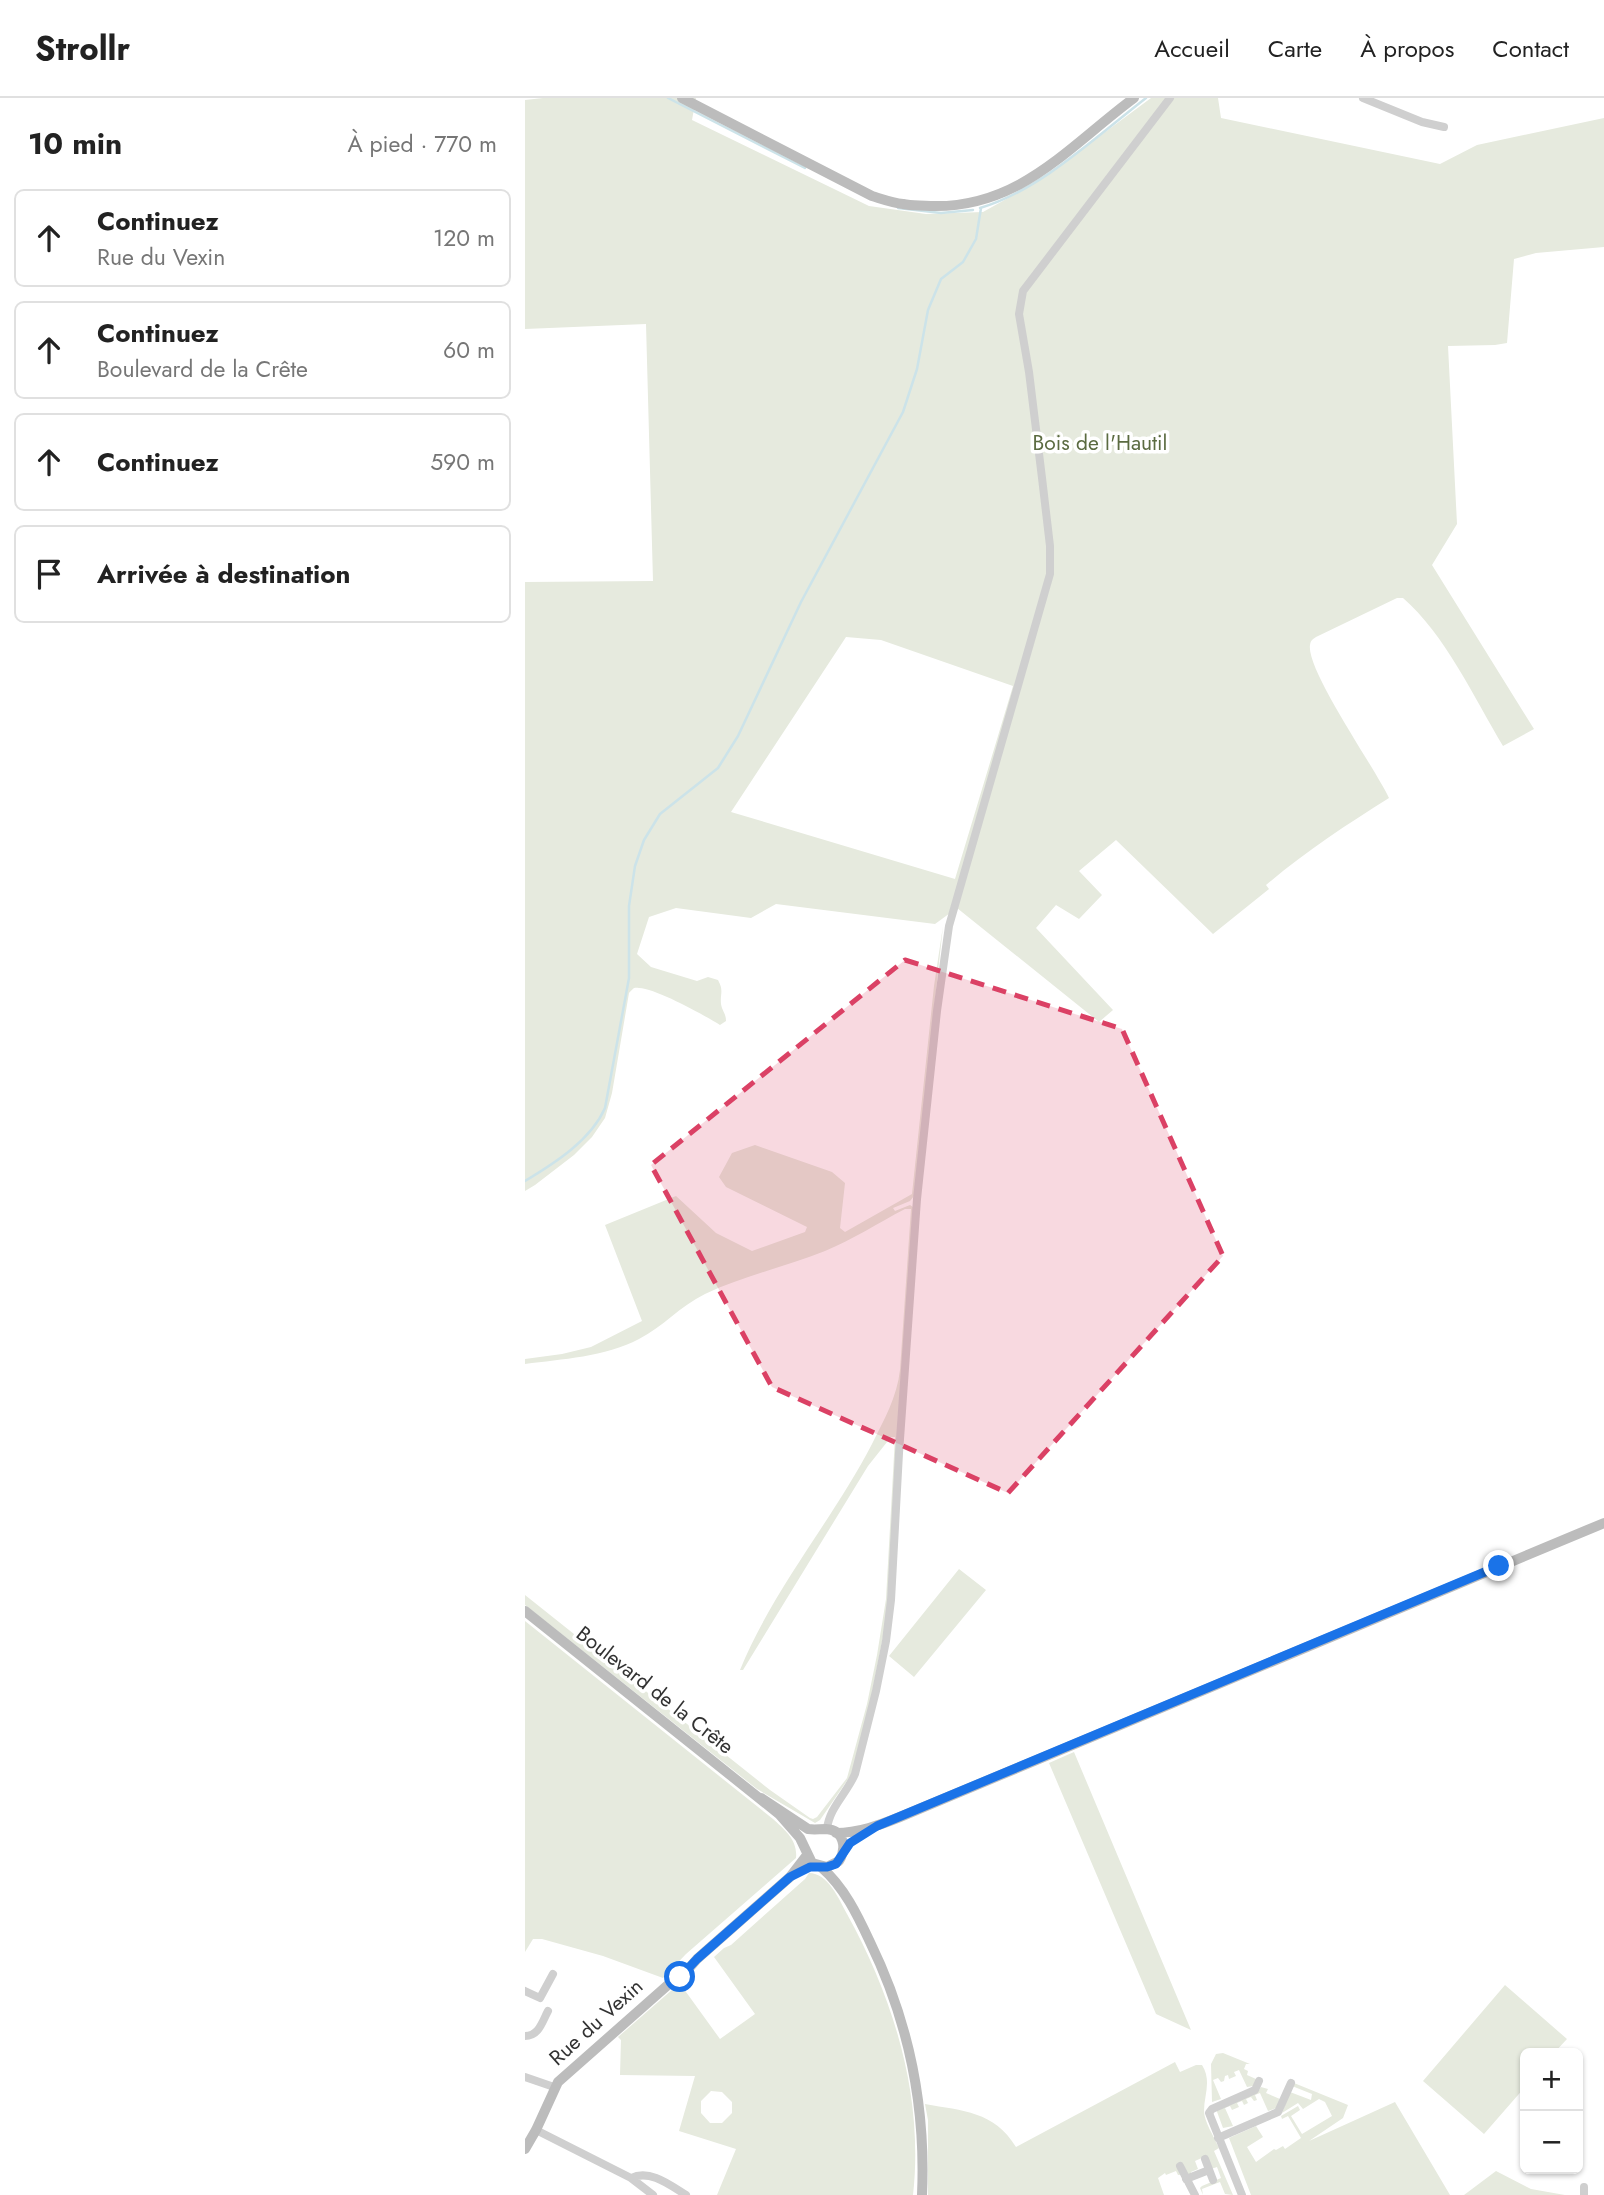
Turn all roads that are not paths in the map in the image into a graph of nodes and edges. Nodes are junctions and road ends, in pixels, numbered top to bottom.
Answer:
1 (682, 98) edge
2 (1134, 98) edge
3 (1170, 98) edge
4 (1363, 98) edge
5 (1444, 127) dead end
6 (1604, 1523) edge
7 (525, 1611) edge
8 (761, 1798) junction
9 (877, 1826) junction
10 (827, 1831) junction
11 (806, 1852) junction
12 (842, 1855) junction
13 (819, 1866) junction
14 (790, 1877) junction
15 (850, 1902) junction
16 (553, 1974) dead end
17 (525, 1992) edge
18 (548, 2011) dead end
19 (525, 2036) edge
20 (525, 2077) edge
21 (1259, 2081) dead end
22 (1291, 2083) dead end
23 (554, 2087) junction
24 (536, 2130) junction
25 (1218, 2138) junction
26 (525, 2149) edge
27 (1205, 2159) dead end
28 (1179, 2166) dead end
29 (1209, 2170) junction
30 (631, 2178) junction
31 (1186, 2179) junction
32 (1213, 2180) dead end
33 (653, 2195) edge
34 (686, 2195) edge
35 (922, 2195) edge
36 (1195, 2195) edge
37 (1243, 2195) edge

1 - 2 main road
3 - 10 street
4 - 5 street
6 - 9 main road
7 - 8 main road, Boulevard de la Crête
8 - 10 main road, Boulevard de la Crête
8 - 11 main road, Boulevard de la Crête
9 - 10 main road
9 - 12 main road
10 - 11 main road
10 - 12 main road, Boulevard de la Crête
11 - 13 main road, Boulevard de la Crête
11 - 14 main road
12 - 13 main road
12 - 15 main road, Boulevard de la Crête
13 - 14 main road
13 - 15 main road, Boulevard de la Crête
14 - 23 main road, Rue du Vexin
15 - 35 main road, Boulevard de la Crête
16 - 17 street
18 - 19 street
20 - 23 street
21 - 25 street
22 - 25 street
23 - 24 main road, Rue du Vexin
24 - 26 main road, Rue du Vexin
24 - 30 street
25 - 37 street
27 - 29 street
28 - 31 street
29 - 31 street
29 - 32 street
30 - 33 street
30 - 34 street
31 - 36 street

